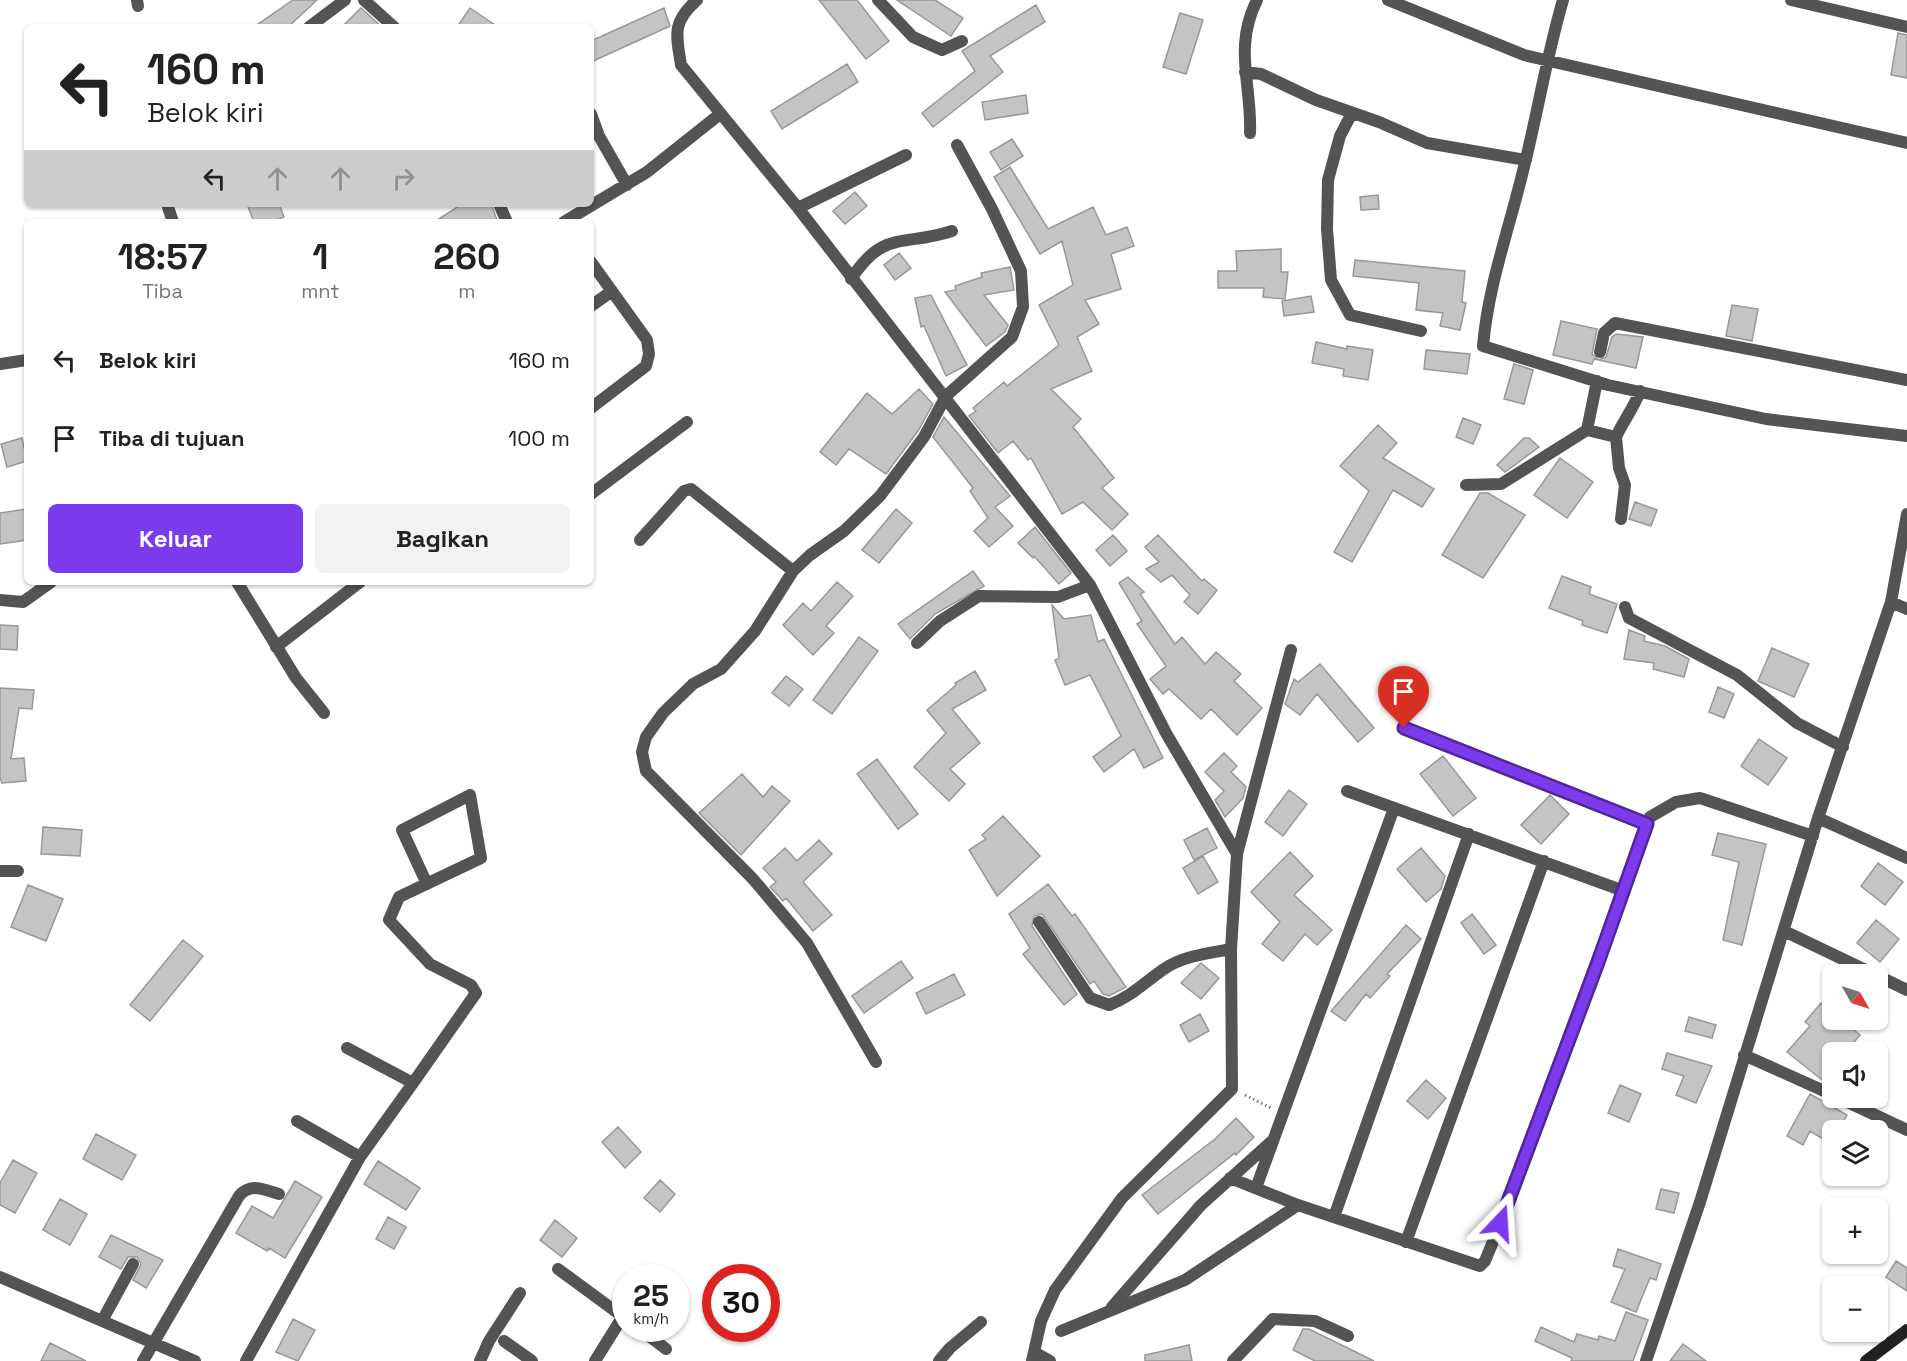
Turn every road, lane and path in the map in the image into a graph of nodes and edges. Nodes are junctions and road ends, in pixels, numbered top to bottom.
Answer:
1 (345, 0) edge
2 (363, 0) edge
3 (697, 0) edge
4 (878, 0) edge
5 (1257, 0) edge
6 (1388, 0) edge
7 (1563, 0) edge
8 (1791, 0) edge
9 (313, 24) edge
10 (391, 24) edge
11 (1907, 27) edge
12 (962, 41) dead end
13 (1547, 60) junction
14 (1245, 72) junction
15 (1352, 113) junction
16 (720, 114) junction
17 (594, 122) edge
18 (1250, 133) dead end
19 (1907, 143) edge
20 (957, 145) dead end
21 (906, 155) dead end
22 (1526, 160) junction
23 (627, 185) junction
24 (594, 205) edge
25 (591, 207) edge
26 (798, 208) junction
27 (571, 219) edge
28 (952, 231) dead end
29 (594, 266) edge
30 (851, 279) junction
31 (612, 291) junction
32 (594, 304) edge
33 (1421, 331) dead end
34 (1600, 352) dead end
35 (24, 360) edge
36 (0, 364) edge
37 (1907, 380) edge
38 (1597, 381) junction
39 (1640, 391) junction
40 (946, 396) junction
41 (594, 406) edge
42 (687, 422) dead end
43 (1587, 430) junction
44 (1907, 436) edge
45 (1616, 437) junction
46 (1466, 484) dead end
47 (594, 492) edge
48 (1907, 514) edge
49 (1622, 519) dead end
50 (640, 540) dead end
51 (793, 571) junction
52 (47, 585) edge
53 (239, 585) edge
54 (356, 585) edge
55 (1090, 585) junction
56 (0, 600) edge
57 (1890, 602) junction
58 (1625, 607) dead end
59 (1907, 609) edge
60 (917, 643) dead end
61 (276, 646) junction
62 (1290, 650) dead end
63 (324, 713) dead end
64 (1404, 728) dead end
65 (1843, 747) junction
66 (1347, 791) dead end
67 (1395, 808) junction
68 (1818, 819) junction
69 (1647, 824) junction
70 (1469, 834) junction
71 (1813, 836) junction
72 (1238, 854) junction
73 (1907, 858) edge
74 (1544, 861) junction
75 (0, 871) edge
76 (18, 871) dead end
77 (426, 884) junction
78 (1624, 891) junction
79 (1039, 922) dead end
80 (1784, 931) junction
81 (1232, 949) junction
82 (1852, 964) edge
83 (1888, 981) edge
84 (1907, 990) edge
85 (347, 1048) dead end
86 (1744, 1054) junction
87 (876, 1062) dead end
88 (413, 1083) junction
89 (1232, 1089) junction
90 (1822, 1090) edge
91 (1860, 1108) edge
92 (1282, 1114) junction
93 (297, 1121) dead end
94 (1907, 1130) edge
95 (1273, 1140) junction
96 (360, 1157) junction
97 (1230, 1178) junction
98 (1256, 1188) junction
99 (279, 1194) dead end
100 (1298, 1205) junction
101 (1334, 1217) junction
102 (1406, 1242) junction
103 (133, 1264) dead end
104 (558, 1269) dead end
105 (0, 1277) edge
106 (520, 1293) dead end
107 (612, 1308) edge
108 (1109, 1311) junction
109 (102, 1321) junction
110 (981, 1322) dead end
111 (1907, 1330) edge
112 (1061, 1331) dead end
113 (612, 1335) edge
114 (1348, 1335) dead end
115 (504, 1341) dead end
116 (153, 1342) junction
117 (657, 1342) edge
118 (666, 1349) dead end
119 (1033, 1356) edge
120 (143, 1361) edge
121 (195, 1361) edge
122 (246, 1361) edge
123 (480, 1361) edge
124 (532, 1361) edge
125 (595, 1361) edge
126 (939, 1361) edge
127 (1050, 1361) edge
128 (1233, 1361) edge
129 (1646, 1361) edge
130 (1866, 1361) edge

1 - 9 street
2 - 10 street
3 - 16 street
4 - 12 street
5 - 14 street
6 - 13 street
7 - 13 street
8 - 11 street
13 - 19 street
13 - 22 street
14 - 15 street
14 - 18 street
15 - 22 street
15 - 33 street
16 - 23 street
16 - 26 street
17 - 23 street
20 - 40 street
21 - 26 street
22 - 38 street
23 - 24 street
25 - 27 street
26 - 30 street
28 - 30 street
29 - 31 street
30 - 40 street
31 - 32 street
31 - 41 street
34 - 37 street
35 - 36 street
38 - 39 street
38 - 43 street
39 - 44 street
39 - 45 street
40 - 51 street
40 - 55 street
42 - 47 street
43 - 45 street
43 - 46 street
45 - 49 street
48 - 57 street
50 - 51 street
51 - 87 street
52 - 56 street
53 - 61 street
54 - 61 street
55 - 60 street
55 - 72 street
57 - 59 street
57 - 65 street
58 - 65 street
61 - 63 street
62 - 72 street
64 - 69 street
65 - 68 street
66 - 67 street
67 - 70 street
67 - 92 street
68 - 71 street
68 - 73 street
69 - 71 street
69 - 78 street
70 - 74 street
70 - 101 street
71 - 80 street
72 - 81 street
74 - 78 street
74 - 102 street
75 - 76 street
77 - 77 street
77 - 88 street
78 - 102 street
79 - 81 street
80 - 82 street
80 - 86 street
81 - 89 street
83 - 84 street
85 - 88 street
86 - 90 street
86 - 129 street
88 - 96 street
89 - 92 path
89 - 119 street
91 - 94 street
92 - 95 street
93 - 96 street
95 - 97 street
95 - 98 street
96 - 122 street
97 - 98 street
97 - 108 street
98 - 100 street
99 - 116 street
100 - 101 street
100 - 108 street
101 - 102 street
103 - 109 street
104 - 107 street
105 - 109 street
106 - 123 street
108 - 112 street
109 - 116 street
110 - 126 street
111 - 130 street
113 - 125 street
114 - 128 street
115 - 124 street
116 - 120 street
116 - 121 street
117 - 118 street
119 - 127 street

